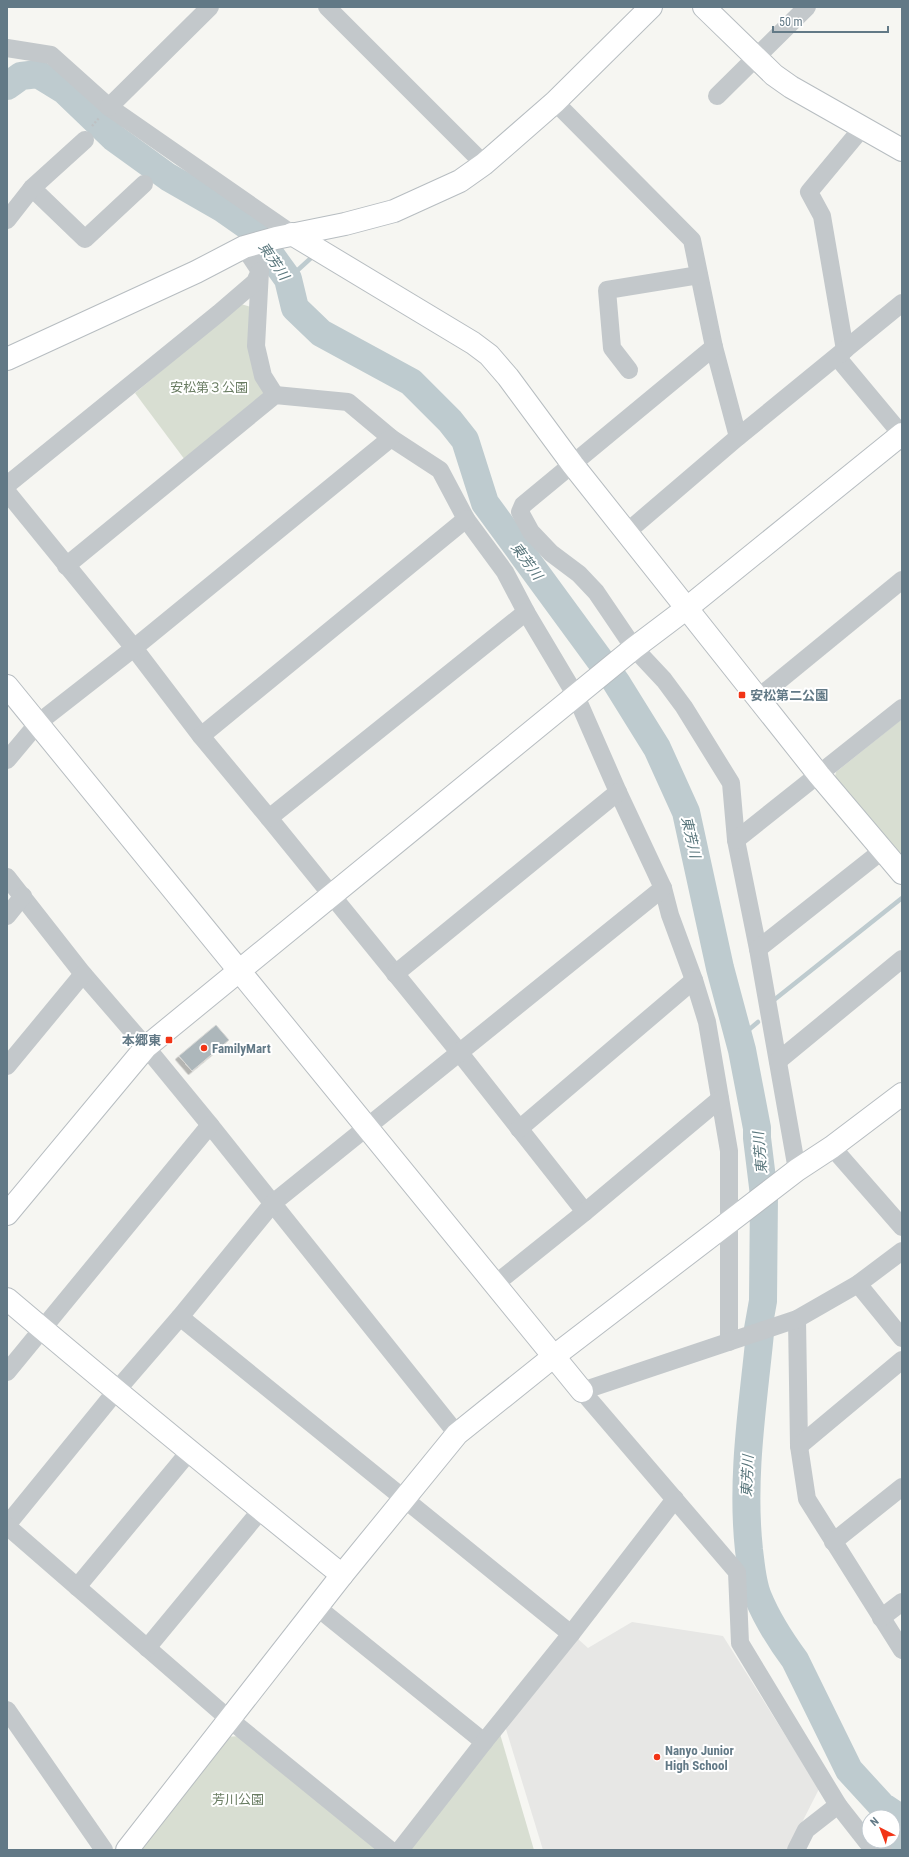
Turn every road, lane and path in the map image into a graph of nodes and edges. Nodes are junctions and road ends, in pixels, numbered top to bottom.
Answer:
1 (210, 7) edge
2 (327, 7) edge
3 (651, 7) edge
4 (704, 7) edge
5 (807, 7) edge
6 (7, 48) edge
7 (755, 58) junction
8 (717, 96) dead end
9 (555, 102) junction
10 (106, 110) junction
11 (863, 126) junction
12 (87, 135) joint
13 (902, 150) edge
14 (484, 164) junction
15 (144, 184) dead end
16 (32, 188) junction
17 (7, 220) edge
18 (284, 236) junction
19 (248, 246) junction
20 (260, 271) junction
21 (699, 275) junction
22 (902, 303) edge
23 (714, 347) junction
24 (841, 353) junction
25 (7, 359) edge
26 (629, 370) dead end
27 (275, 395) junction
28 (902, 434) edge
29 (738, 437) junction
30 (391, 438) junction
31 (573, 465) junction
32 (7, 486) edge
33 (7, 492) edge
34 (466, 519) junction
35 (627, 532) junction
36 (66, 566) junction
37 (902, 580) edge
38 (687, 608) junction
39 (526, 612) junction
40 (134, 648) junction
41 (628, 653) junction
42 (7, 686) edge
43 (578, 694) junction
44 (759, 697) junction
45 (902, 708) edge
46 (38, 723) junction
47 (201, 736) junction
48 (7, 760) edge
49 (819, 775) junction
50 (618, 792) junction
51 (269, 818) junction
52 (736, 840) junction
53 (883, 850) junction
54 (902, 873) edge
55 (7, 877) edge
56 (663, 888) junction
57 (23, 896) junction
58 (332, 897) junction
59 (7, 916) edge
60 (758, 949) junction
61 (902, 960) edge
62 (239, 971) junction
63 (83, 974) junction
64 (395, 974) junction
65 (694, 980) junction
66 (146, 1047) junction
67 (459, 1052) junction
68 (778, 1061) junction
69 (7, 1066) edge
70 (902, 1094) edge
71 (720, 1099) junction
72 (210, 1125) junction
73 (366, 1126) junction
74 (519, 1129) junction
75 (832, 1148) junction
76 (797, 1170) junction
77 (273, 1203) junction
78 (585, 1212) junction
79 (7, 1214) edge
80 (729, 1223) junction
81 (902, 1227) edge
82 (902, 1250) edge
83 (858, 1284) junction
84 (494, 1285) junction
85 (7, 1299) edge
86 (180, 1317) junction
87 (797, 1319) junction
88 (42, 1329) junction
89 (902, 1338) edge
90 (729, 1342) junction
91 (553, 1357) junction
92 (902, 1360) edge
93 (7, 1372) edge
94 (117, 1390) junction
95 (582, 1391) junction
96 (457, 1434) junction
97 (799, 1446) junction
98 (189, 1452) junction
99 (902, 1487) edge
100 (406, 1498) junction
101 (675, 1499) junction
102 (261, 1510) junction
103 (7, 1526) edge
104 (833, 1542) junction
105 (342, 1575) junction
106 (77, 1587) junction
107 (902, 1602) edge
108 (318, 1608) junction
109 (881, 1618) junction
110 (571, 1634) junction
111 (147, 1648) junction
112 (902, 1650) edge
113 (7, 1710) edge
114 (229, 1719) junction
115 (484, 1742) junction
116 (838, 1805) junction
117 (104, 1850) edge
118 (127, 1850) edge
119 (390, 1850) edge
120 (400, 1850) edge
121 (796, 1850) edge
122 (883, 1850) edge

1 - 10 street
2 - 14 street
3 - 9 street
4 - 7 street
5 - 7 street
6 - 10 street
7 - 8 street
7 - 11 street
9 - 14 street
9 - 21 street
10 - 12 path
10 - 18 street
11 - 13 street
11 - 24 street
12 - 16 street
14 - 18 street
15 - 16 street
16 - 17 street
18 - 19 street
18 - 31 street
19 - 20 street
19 - 25 street
20 - 27 street
20 - 32 street
21 - 23 street
21 - 26 street
22 - 24 street
23 - 29 street
23 - 31 street
24 - 28 street
24 - 29 street
27 - 30 street
27 - 36 street
28 - 38 street
29 - 35 street
30 - 34 street
30 - 40 street
31 - 35 street
31 - 41 street
33 - 36 street
34 - 39 street
34 - 47 street
35 - 38 street
36 - 40 street
37 - 44 street
38 - 41 street
38 - 44 street
39 - 43 street
39 - 51 street
40 - 46 street
40 - 47 street
41 - 43 street
41 - 52 street
42 - 46 street
43 - 50 street
43 - 58 street
44 - 49 street
45 - 49 street
46 - 48 street
46 - 62 street
47 - 51 street
49 - 52 street
49 - 53 street
50 - 56 street
50 - 64 street
51 - 58 street
52 - 60 street
53 - 54 street
53 - 60 street
55 - 57 street
56 - 65 street
56 - 67 street
57 - 59 street
57 - 63 street
58 - 62 street
58 - 64 street
60 - 68 street
61 - 68 street
62 - 66 street
62 - 73 street
63 - 66 street
63 - 69 street
64 - 67 street
65 - 71 street
65 - 74 street
66 - 72 street
66 - 79 street
67 - 73 street
67 - 74 street
68 - 76 street
70 - 75 street
71 - 78 street
71 - 80 street
72 - 77 street
72 - 88 street
73 - 77 street
73 - 84 street
74 - 78 street
75 - 76 street
75 - 81 street
76 - 80 street
77 - 86 street
77 - 96 street
78 - 84 street
80 - 90 street
80 - 91 street
82 - 83 street
83 - 87 street
83 - 89 street
84 - 91 street
85 - 88 street
86 - 94 street
86 - 100 street
87 - 90 street
87 - 97 street
88 - 93 street
88 - 94 street
90 - 95 street
91 - 95 street
91 - 96 street
92 - 97 street
94 - 98 street
94 - 103 street
95 - 101 street
96 - 100 street
97 - 104 street
98 - 102 street
98 - 106 street
99 - 104 street
100 - 105 street
100 - 110 street
101 - 110 street
101 - 116 street
102 - 105 street
102 - 111 street
103 - 106 street
104 - 109 street
105 - 108 street
106 - 111 street
107 - 109 street
108 - 114 street
108 - 115 street
109 - 112 street
110 - 115 street
111 - 114 street
113 - 117 street
114 - 118 street
114 - 119 street
115 - 120 street
116 - 121 street
116 - 122 street

